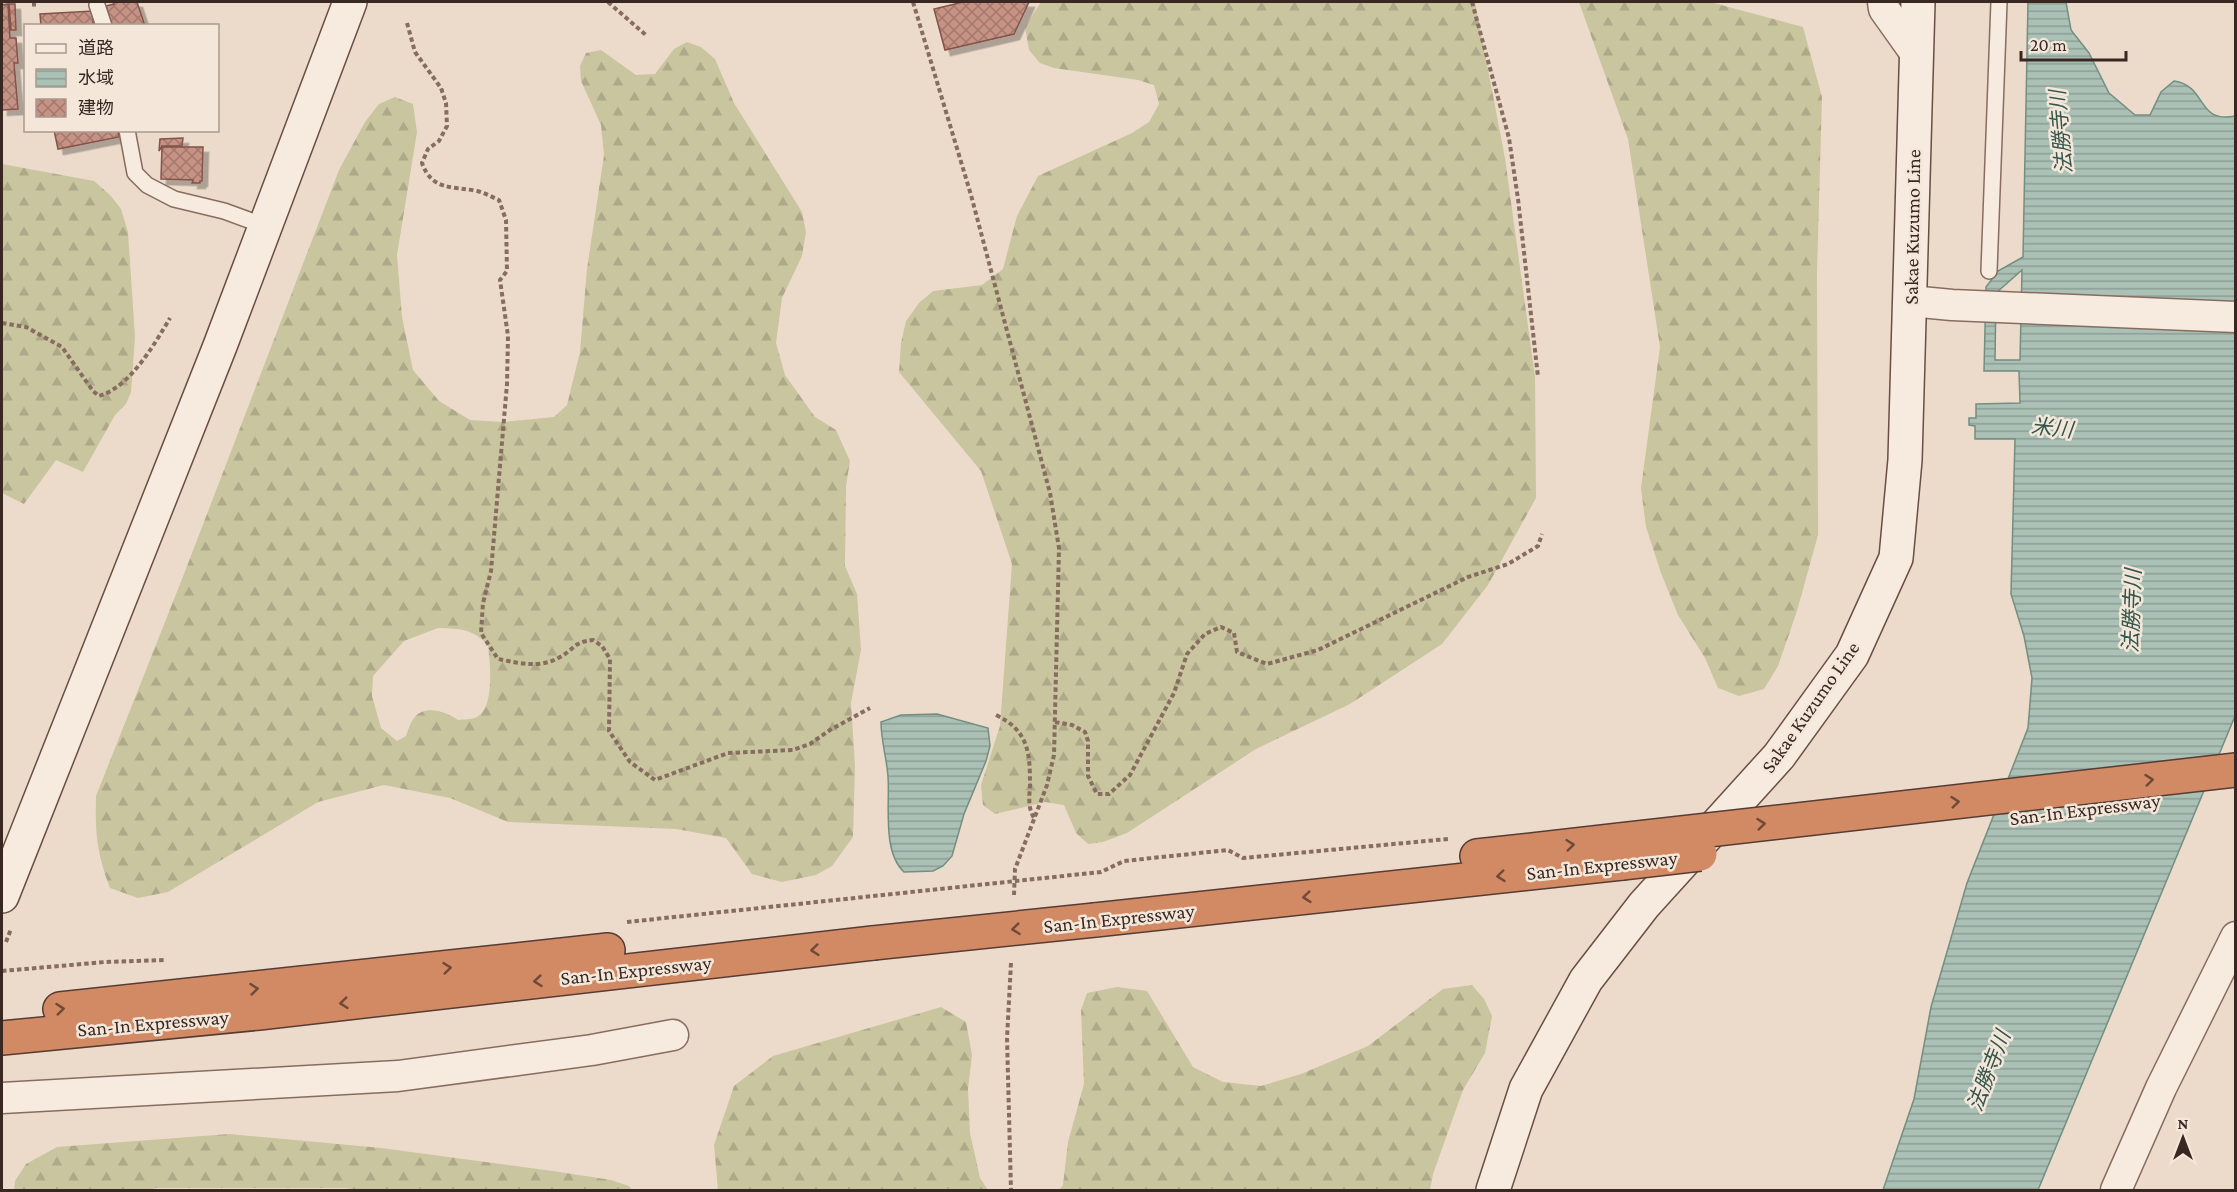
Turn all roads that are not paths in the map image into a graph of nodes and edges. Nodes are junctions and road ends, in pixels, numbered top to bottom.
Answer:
1 (350, 2) edge
2 (1883, 2) edge
3 (1918, 2) edge
4 (1999, 2) edge
5 (97, 5) dead end
6 (103, 24) edge
7 (1916, 54) junction
8 (127, 132) edge
9 (265, 226) junction
10 (1989, 271) dead end
11 (1910, 301) junction
12 (2235, 317) edge
13 (2235, 770) edge
14 (2235, 791) edge
15 (1621, 851) junction
16 (2, 896) edge
17 (873, 933) junction
18 (2235, 937) edge
19 (259, 1013) junction
20 (2, 1016) edge
21 (673, 1035) dead end
22 (2, 1038) edge
23 (2, 1052) edge
24 (2, 1098) edge
25 (1493, 1191) edge
26 (2116, 1191) edge

1 - 9 main road
2 - 7 street
3 - 7 main road, Sakae Kuzumo Line
4 - 10 lane
5 - 6 lane
7 - 11 main road, Sakae Kuzumo Line
8 - 9 lane
9 - 16 main road
11 - 12 street
11 - 25 main road, Sakae Kuzumo Line
15 -> 13 highway, San-In Expressway, bridge
14 - 15 highway, San-In Expressway, bridge
15 - 17 highway, San-In Expressway
17 -> 19 highway, San-In Expressway
20 -> 17 highway, San-In Expressway
18 - 26 street
19 - 22 highway, San-In Expressway
19 - 23 highway
21 - 24 street

